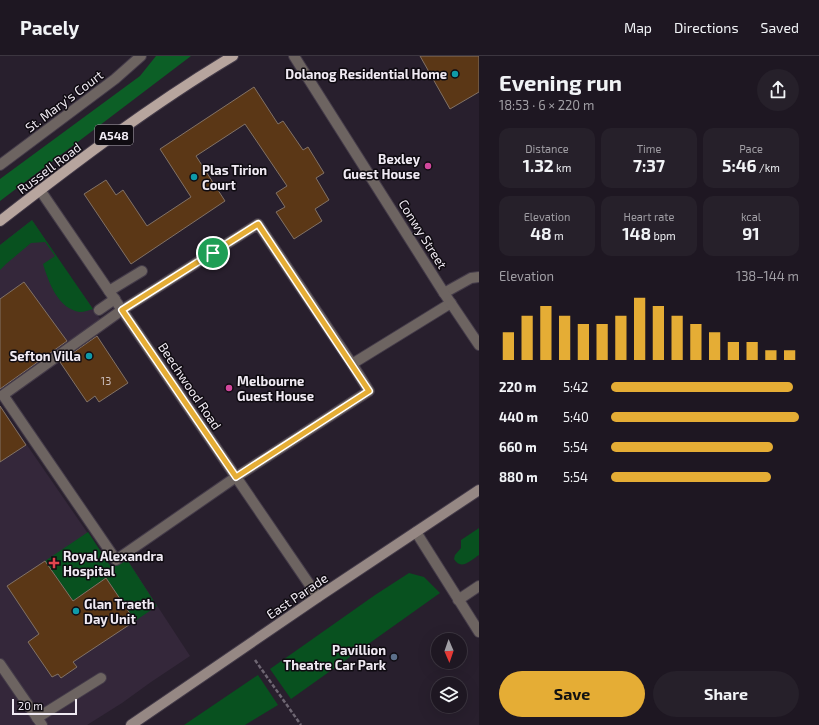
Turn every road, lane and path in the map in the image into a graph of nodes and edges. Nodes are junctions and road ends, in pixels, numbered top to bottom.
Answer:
1 (141, 56) edge
2 (233, 56) edge
3 (294, 56) edge
4 (0, 165) edge
5 (40, 190) junction
6 (0, 221) edge
7 (142, 271) dead end
8 (479, 277) edge
9 (444, 293) junction
10 (112, 295) junction
11 (451, 303) junction
12 (99, 310) dead end
13 (122, 310) junction
14 (479, 345) edge
15 (352, 364) junction
16 (236, 477) junction
17 (479, 490) edge
18 (416, 532) junction
19 (479, 586) edge
20 (318, 597) junction
21 (458, 600) junction
22 (479, 632) edge
23 (246, 646) junction
24 (0, 664) edge
25 (101, 678) dead end
26 (40, 721) edge
27 (131, 725) edge
28 (301, 725) edge

1 - 4 street, St. Mary's Court
2 - 5 main road, Russell Road / A548
3 - 9 street, Conwy Street
5 - 6 main road, Russell Road / A548
5 - 10 street, Beechwood Road
7 - 10 street
8 - 9 street
9 - 11 street, Conwy Street
10 - 12 street
10 - 13 street, Beechwood Road
11 - 14 street, Conwy Street
11 - 15 street
13 - 15 street
13 - 16 street, Beechwood Road
13 - 16 street
15 - 16 street
16 - 20 street, Beechwood Road
17 - 18 main road, East Parade
18 - 20 main road, East Parade
18 - 21 street
19 - 21 street
20 - 23 main road, East Parade
21 - 22 street
23 - 27 main road, East Parade
23 - 28 path
24 - 26 street
25 - 26 street

